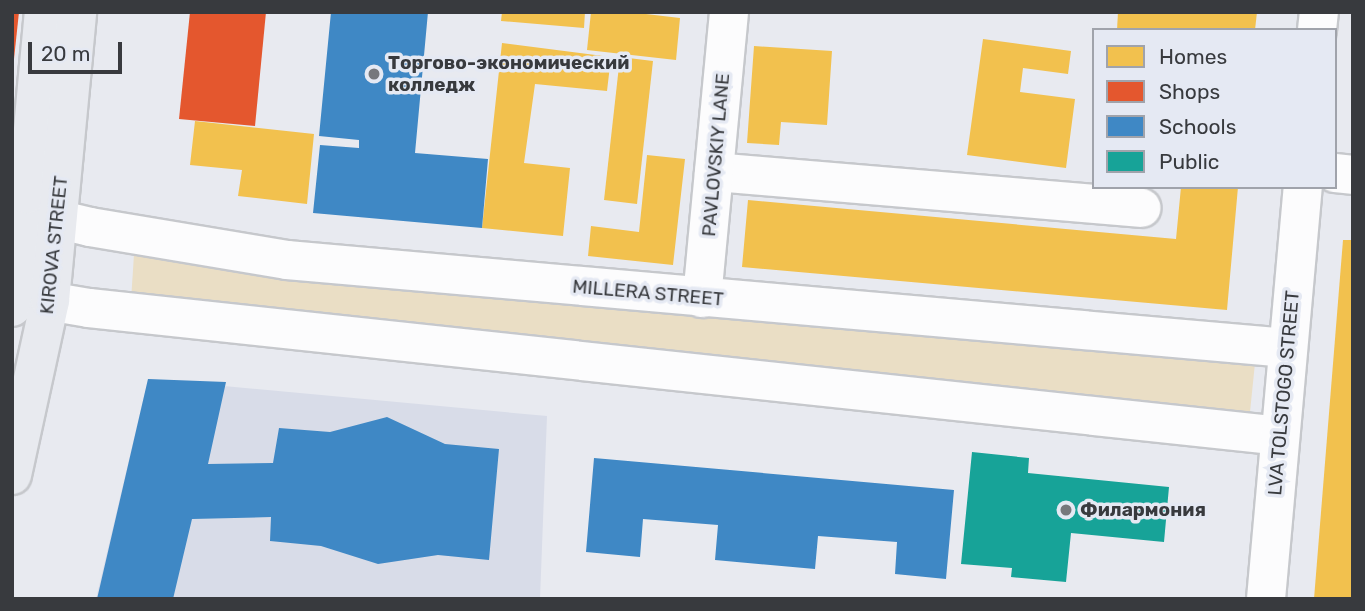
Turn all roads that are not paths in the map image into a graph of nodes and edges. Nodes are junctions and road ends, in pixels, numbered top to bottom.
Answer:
1 (44, 12) edge
2 (77, 12) edge
3 (729, 12) edge
4 (714, 172) junction
5 (1303, 189) edge
6 (1141, 208) dead end
7 (31, 213) edge
8 (702, 298) junction
9 (22, 299) edge
10 (1287, 348) junction
11 (1280, 436) junction
12 (12, 475) edge
13 (1266, 599) edge

1 - 7 main road, KIROVA STREET
2 - 7 main road, KIROVA STREET
3 - 4 street, PAVLOVSKIY LANE
4 - 6 street
4 - 8 street, PAVLOVSKIY LANE
5 - 10 street, LVA TOLSTOGO STREET
7 - 8 street, MILLERA STREET
7 - 9 main road, KIROVA STREET
8 - 10 street, MILLERA STREET
9 - 11 street
9 - 12 main road, KIROVA STREET
10 - 11 street, LVA TOLSTOGO STREET
11 - 13 street, LVA TOLSTOGO STREET

